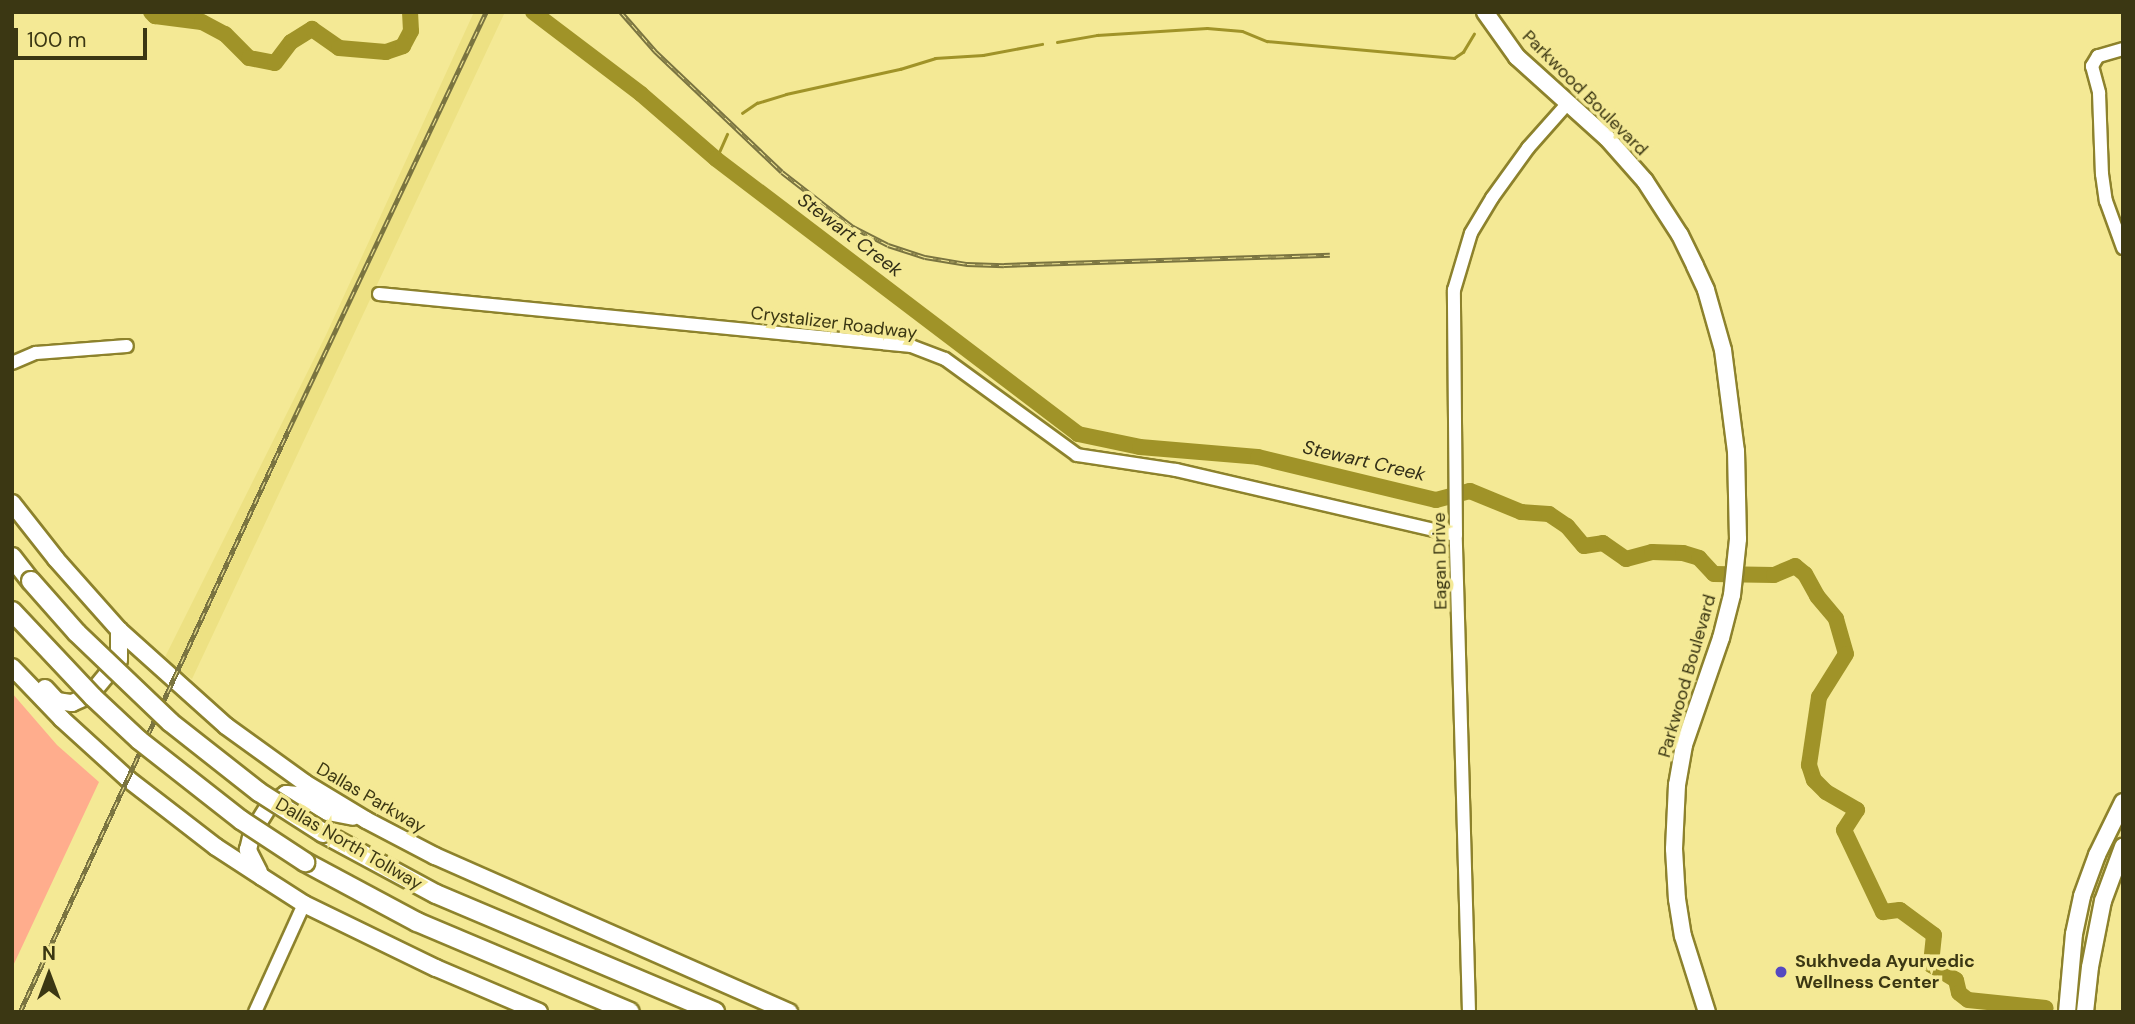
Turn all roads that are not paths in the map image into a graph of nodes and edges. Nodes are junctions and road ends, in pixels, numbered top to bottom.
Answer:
1 (1485, 12) edge
2 (2123, 49) edge
3 (1568, 103) junction
4 (2123, 248) edge
5 (379, 294) dead end
6 (127, 346) dead end
7 (12, 363) edge
8 (12, 503) edge
9 (1456, 535) junction
10 (12, 557) edge
11 (12, 611) edge
12 (119, 630) junction
13 (12, 654) edge
14 (12, 667) edge
15 (2123, 802) edge
16 (366, 820) junction
17 (2123, 847) edge
18 (262, 877) junction
19 (304, 904) junction
20 (255, 1012) edge
21 (539, 1012) edge
22 (630, 1012) edge
23 (715, 1012) edge
24 (789, 1012) edge
25 (1469, 1012) edge
26 (1707, 1012) edge
27 (2067, 1012) edge
28 (2085, 1012) edge

1 - 3 main road, Parkwood Boulevard
2 - 4 street
3 - 9 street, Eagan Drive
3 - 26 main road, Parkwood Boulevard
5 - 9 street, Crystalizer Roadway
6 - 7 street
8 - 12 main road, Dallas Parkway
9 - 25 street, Eagan Drive
10 - 23 highway, Dallas North Tollway, bridge
11 - 22 highway, Dallas North Tollway, bridge
12 - 13 main road
12 - 16 main road, Dallas Parkway
14 - 18 main road
15 - 27 main road
16 - 18 main road
16 - 24 main road, Dallas Parkway
17 - 28 main road
18 - 19 main road
19 - 20 street
19 - 21 main road

